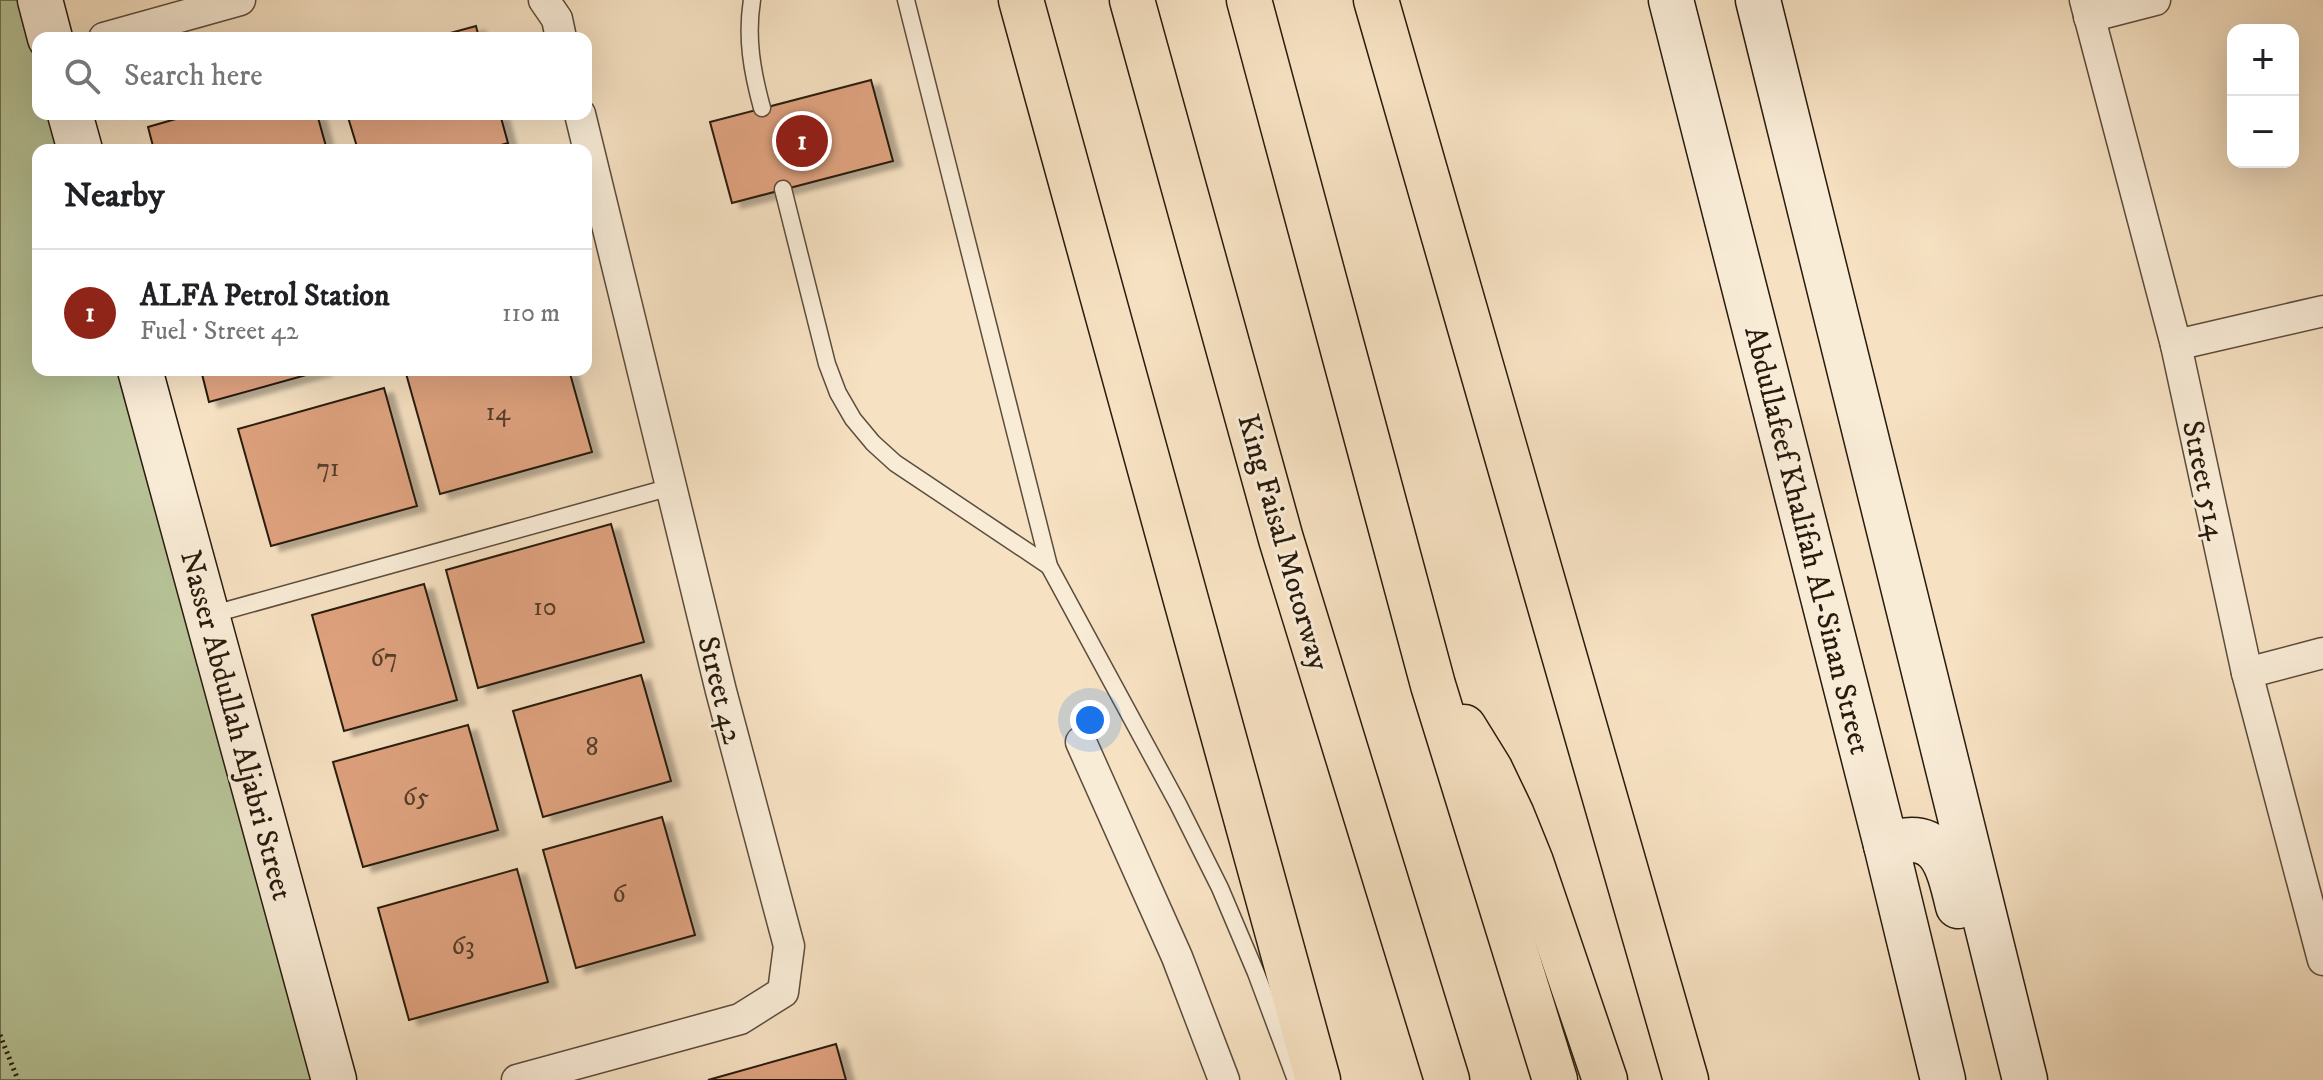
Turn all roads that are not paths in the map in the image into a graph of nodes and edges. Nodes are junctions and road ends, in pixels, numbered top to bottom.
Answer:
1 (40, 0) edge
2 (240, 0) edge
3 (544, 0) edge
4 (752, 0) edge
5 (906, 0) edge
6 (1021, 0) edge
7 (1132, 0) edge
8 (1249, 0) edge
9 (1376, 0) edge
10 (1671, 0) edge
11 (1758, 0) edge
12 (2155, 0) edge
13 (2087, 9) edge
14 (48, 32) edge
15 (125, 32) edge
16 (560, 32) edge
17 (762, 108) dead end
18 (72, 120) edge
19 (581, 120) edge
20 (78, 144) edge
21 (587, 144) edge
22 (592, 163) edge
23 (783, 189) dead end
24 (2323, 311) edge
25 (2176, 345) junction
26 (142, 376) edge
27 (671, 487) junction
28 (1049, 566) junction
29 (207, 616) junction
30 (2323, 653) edge
31 (2247, 673) junction
32 (1433, 685) junction
33 (1081, 742) dead end
34 (1886, 845) junction
35 (2323, 960) edge
36 (334, 1080) edge
37 (517, 1080) edge
38 (1224, 1080) edge
39 (1296, 1080) edge
40 (1318, 1080) edge
41 (1447, 1080) edge
42 (1555, 1080) edge
43 (1605, 1080) edge
44 (1686, 1080) edge
45 (1943, 1080) edge
46 (2023, 1080) edge

1 - 14 street
2 - 15 street
3 - 16 street
4 - 17 lane
5 - 28 lane
6 - 40 main road
7 - 41 main road, King Faisal Motorway
8 - 32 main road
9 - 44 main road
10 - 34 street, Abdullafeef Khalifah Al-Sinan Street
11 - 46 street
12 - 13 street
13 - 25 street, Street 514
18 - 20 street
19 - 21 street, Street 42
22 - 27 street, Street 42
23 - 28 lane
24 - 25 street
25 - 31 street, Street 514
26 - 29 street, Nasser Abdullah Aljabri Street
27 - 29 lane
27 - 37 street, Street 42
28 - 39 lane
29 - 36 street, Nasser Abdullah Aljabri Street
30 - 31 street
31 - 35 street, Street 514
32 - 42 main road
32 - 43 main road
33 - 38 street
34 - 45 street, Abdullafeef Khalifah Al-Sinan Street
34 - 46 street

